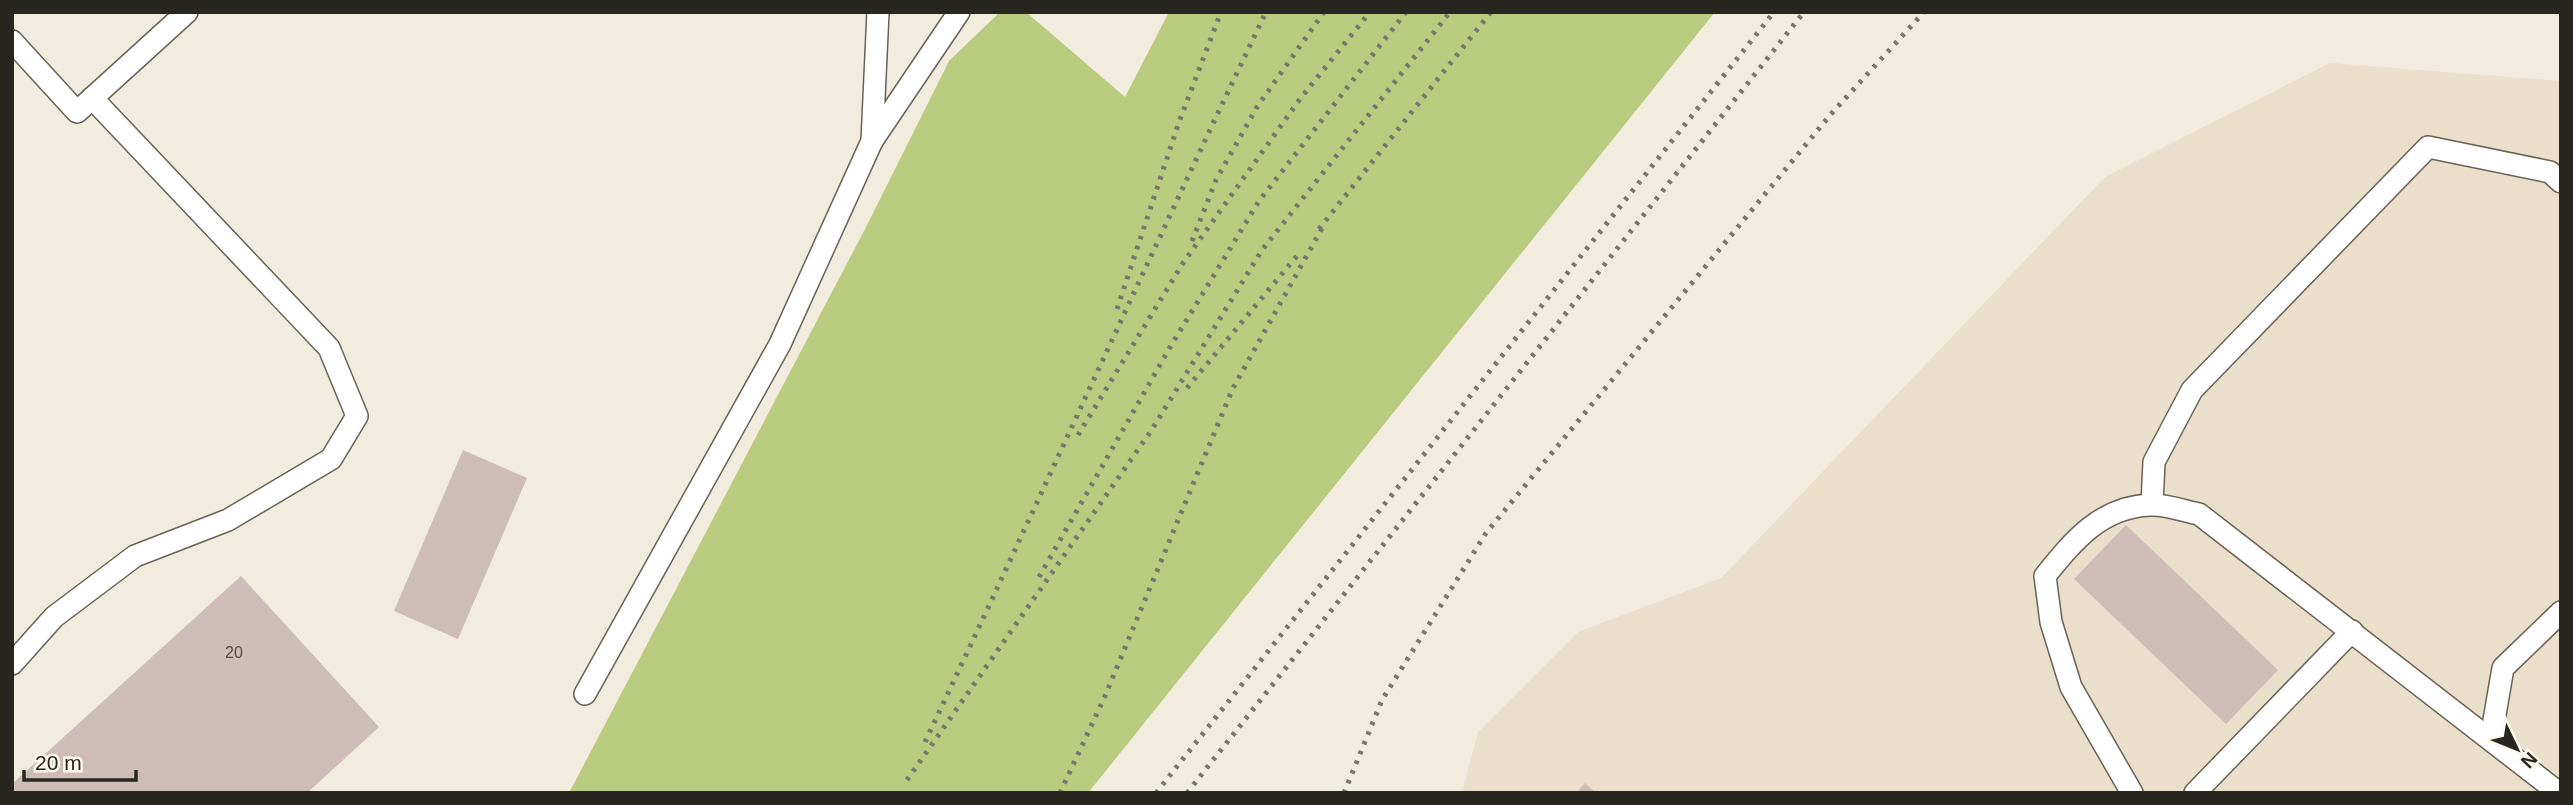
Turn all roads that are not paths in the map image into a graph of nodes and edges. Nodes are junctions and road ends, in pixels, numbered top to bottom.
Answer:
1 (187, 12) edge
2 (878, 12) edge
3 (959, 12) edge
4 (12, 41) edge
5 (92, 98) junction
6 (872, 141) junction
7 (2561, 182) edge
8 (2152, 504) junction
9 (2561, 612) edge
10 (2352, 631) junction
11 (12, 664) edge
12 (585, 694) dead end
13 (2491, 738) junction
14 (2132, 793) edge
15 (2195, 793) edge
16 (2559, 793) edge

1 - 5 lane
2 - 6 lane
3 - 6 lane
4 - 5 lane
5 - 11 lane
6 - 12 lane
7 - 8 lane
8 - 10 lane
8 - 14 lane
9 - 13 lane
10 - 13 lane
10 - 15 lane
13 - 16 lane

